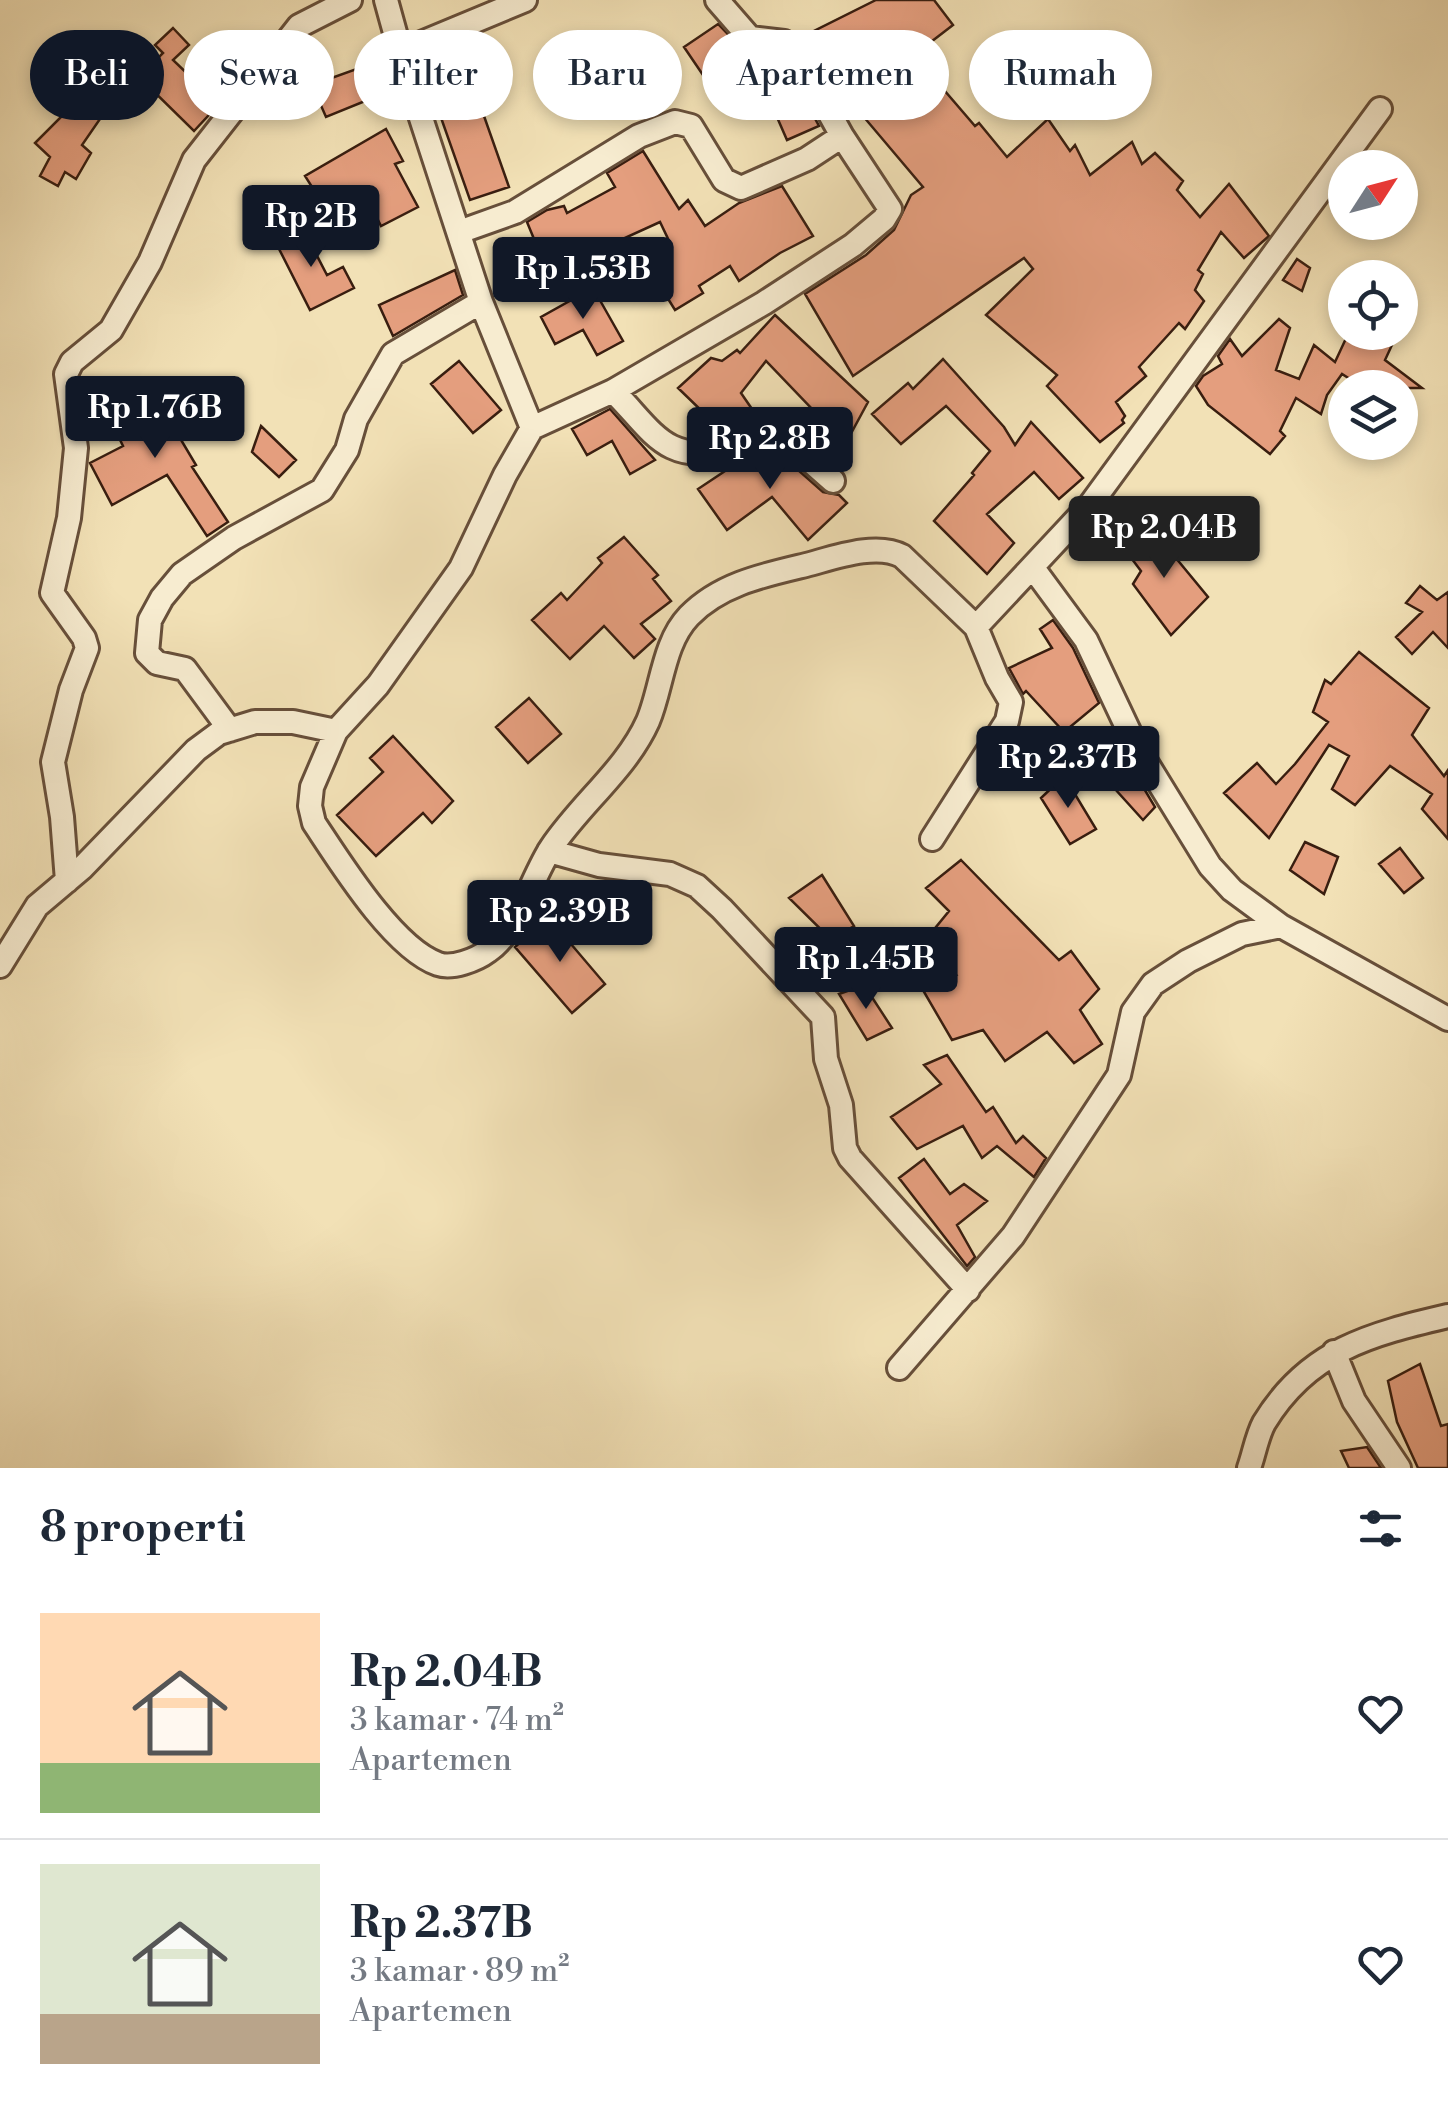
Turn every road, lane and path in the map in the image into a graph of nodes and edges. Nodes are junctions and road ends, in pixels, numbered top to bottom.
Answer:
1 (350, 0) edge
2 (386, 0) edge
3 (525, 0) edge
4 (717, 0) edge
5 (394, 30) edge
6 (453, 30) edge
7 (1380, 109) dead end
8 (422, 120) edge
9 (842, 136) junction
10 (459, 232) junction
11 (481, 302) junction
12 (613, 391) junction
13 (532, 428) junction
14 (832, 481) dead end
15 (1033, 568) junction
16 (976, 627) junction
17 (230, 730) junction
18 (336, 732) junction
19 (932, 839) dead end
20 (549, 851) junction
21 (66, 881) junction
22 (1280, 926) junction
23 (0, 966) edge
24 (1448, 1019) edge
25 (968, 1290) junction
26 (1448, 1316) edge
27 (1334, 1352) junction
28 (898, 1368) dead end
29 (1249, 1468) edge
30 (1400, 1468) edge

1 - 21 street
2 - 5 street
3 - 6 street
4 - 9 street
7 - 15 street
8 - 10 street
9 - 10 street
9 - 12 street
10 - 11 street
11 - 13 street
11 - 17 street
12 - 13 street
12 - 14 street
13 - 18 street
15 - 16 street
15 - 22 street
16 - 19 street
16 - 20 street
17 - 18 street
17 - 21 street
18 - 20 street
20 - 25 street
21 - 23 street
22 - 24 street
22 - 25 street
25 - 28 street
26 - 27 street
27 - 29 street
27 - 30 street

